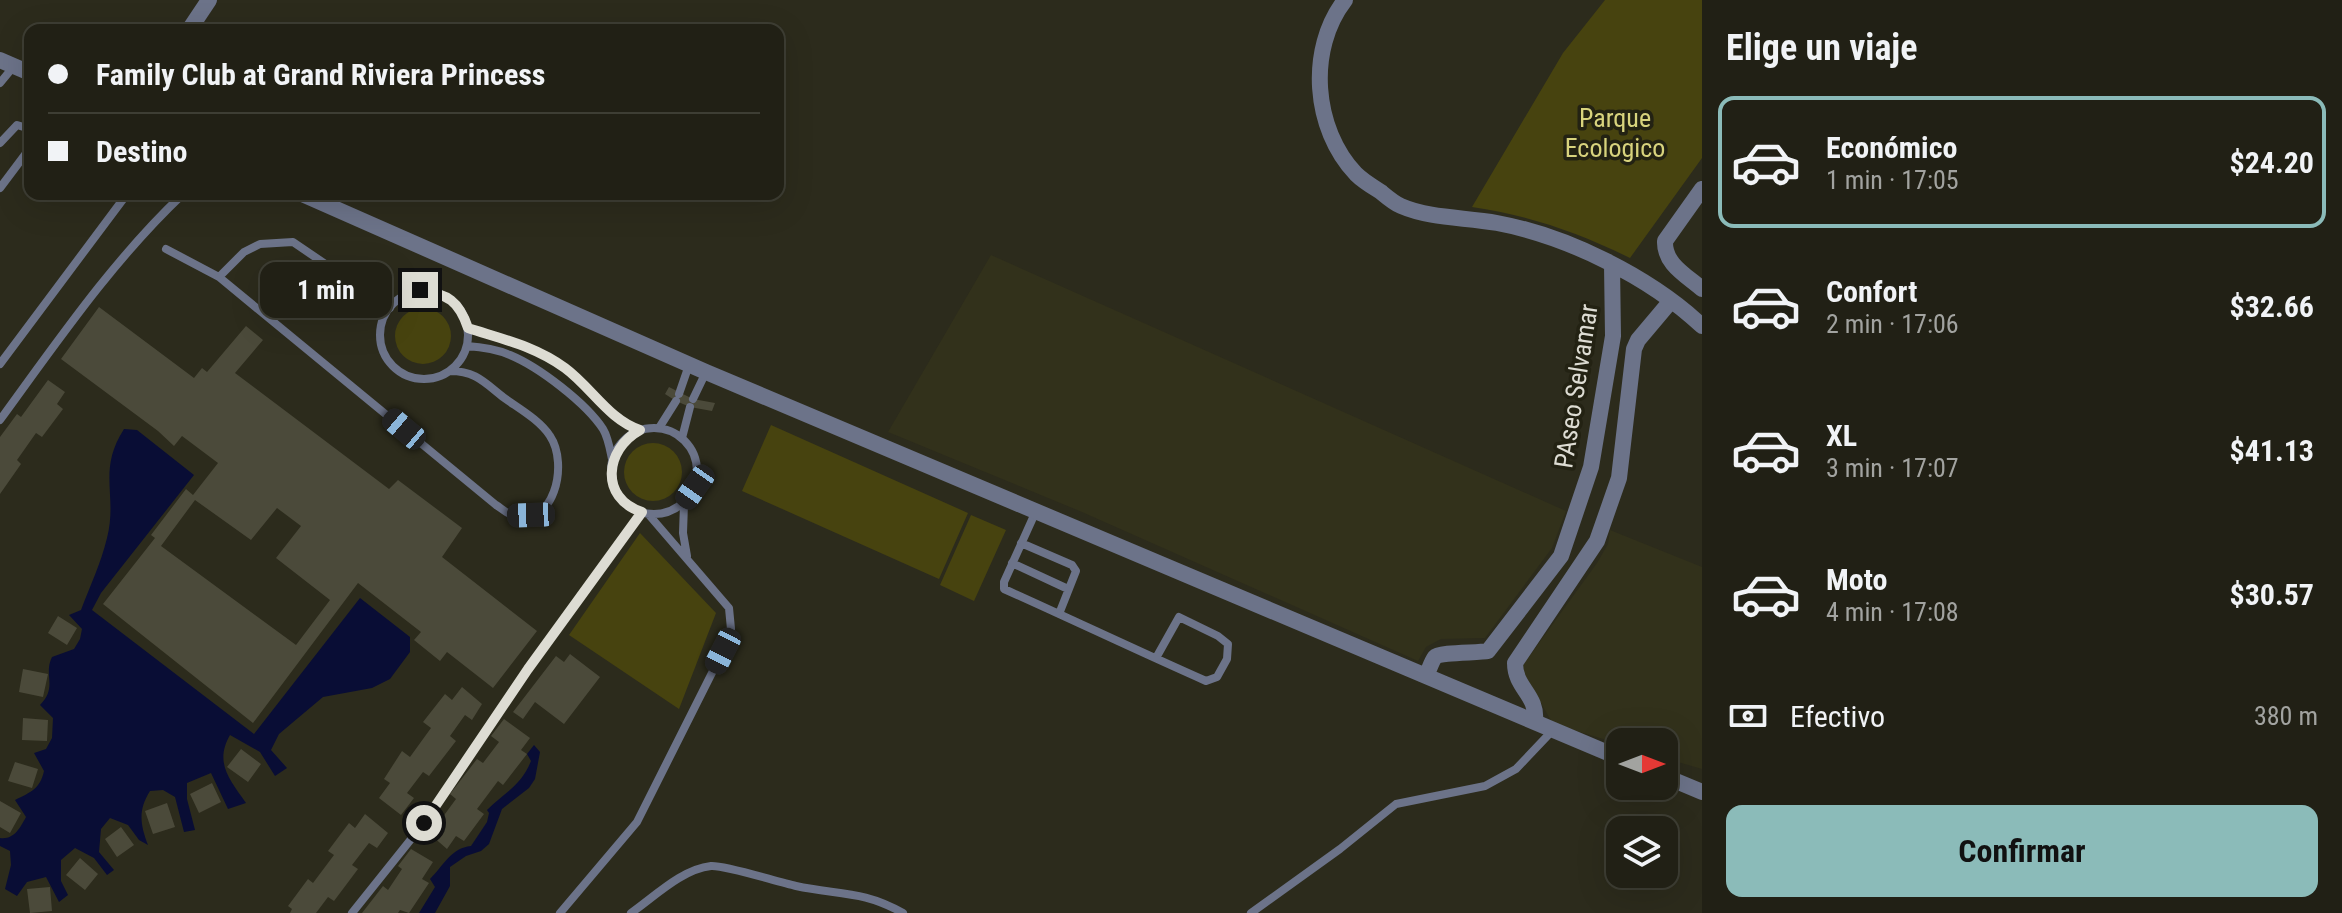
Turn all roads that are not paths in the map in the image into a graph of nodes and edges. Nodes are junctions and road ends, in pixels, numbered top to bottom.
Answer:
1 (209, 0) edge
2 (1345, 0) edge
3 (193, 24) edge
4 (7, 63) edge
5 (0, 83) edge
6 (24, 127) edge
7 (0, 143) edge
8 (24, 156) edge
9 (0, 188) edge
10 (1702, 189) edge
11 (123, 200) edge
12 (177, 200) edge
13 (316, 200) edge
14 (166, 249) dead end
15 (1612, 265) junction
16 (219, 277) junction
17 (1702, 289) edge
18 (1670, 302) junction
19 (390, 308) junction
20 (1702, 326) edge
21 (468, 328) junction
22 (467, 346) junction
23 (0, 364) edge
24 (689, 365) junction
25 (450, 371) junction
26 (706, 372) junction
27 (0, 420) edge
28 (659, 428) junction
29 (640, 430) junction
30 (682, 438) junction
31 (613, 460) junction
32 (684, 504) junction
33 (1036, 511) junction
34 (645, 514) junction
35 (1021, 543) junction
36 (687, 557) junction
37 (1012, 563) junction
38 (1068, 589) junction
39 (1059, 614) junction
40 (1156, 658) junction
41 (1426, 676) junction
42 (1535, 722) junction
43 (1554, 730) junction
44 (1606, 752) edge
45 (1678, 782) edge
46 (1702, 792) edge
47 (352, 913) edge
48 (560, 913) edge
49 (631, 913) edge
50 (903, 913) edge
51 (1251, 913) edge

1 - 3 street
2 - 15 street
4 - 5 lane
6 - 7 lane
8 - 9 lane
10 - 17 street
11 - 23 lane
12 - 27 lane
13 - 24 street
14 - 16 lane
15 - 18 street
15 - 41 street, PAseo Selvamar
16 - 19 lane
16 - 25 lane
18 - 20 street
18 - 42 street, PAseo Selvamar
19 - 21 lane
19 - 25 lane
21 - 22 lane
21 - 29 lane
22 - 25 lane
22 - 31 lane
24 - 26 street
24 - 28 lane
26 - 30 lane
26 - 33 street
28 - 29 lane
28 - 30 lane
29 - 31 lane
30 - 32 lane
31 - 34 lane
32 - 34 lane
32 - 36 lane
33 - 35 lane
33 - 41 street
34 - 36 lane
34 - 47 lane
35 - 37 lane
35 - 38 lane
36 - 48 lane
37 - 38 lane
37 - 39 lane
38 - 39 lane
39 - 40 lane
40 - 40 lane
41 - 42 street
42 - 43 street
43 - 44 street
43 - 51 lane
45 - 46 street
49 - 50 lane

